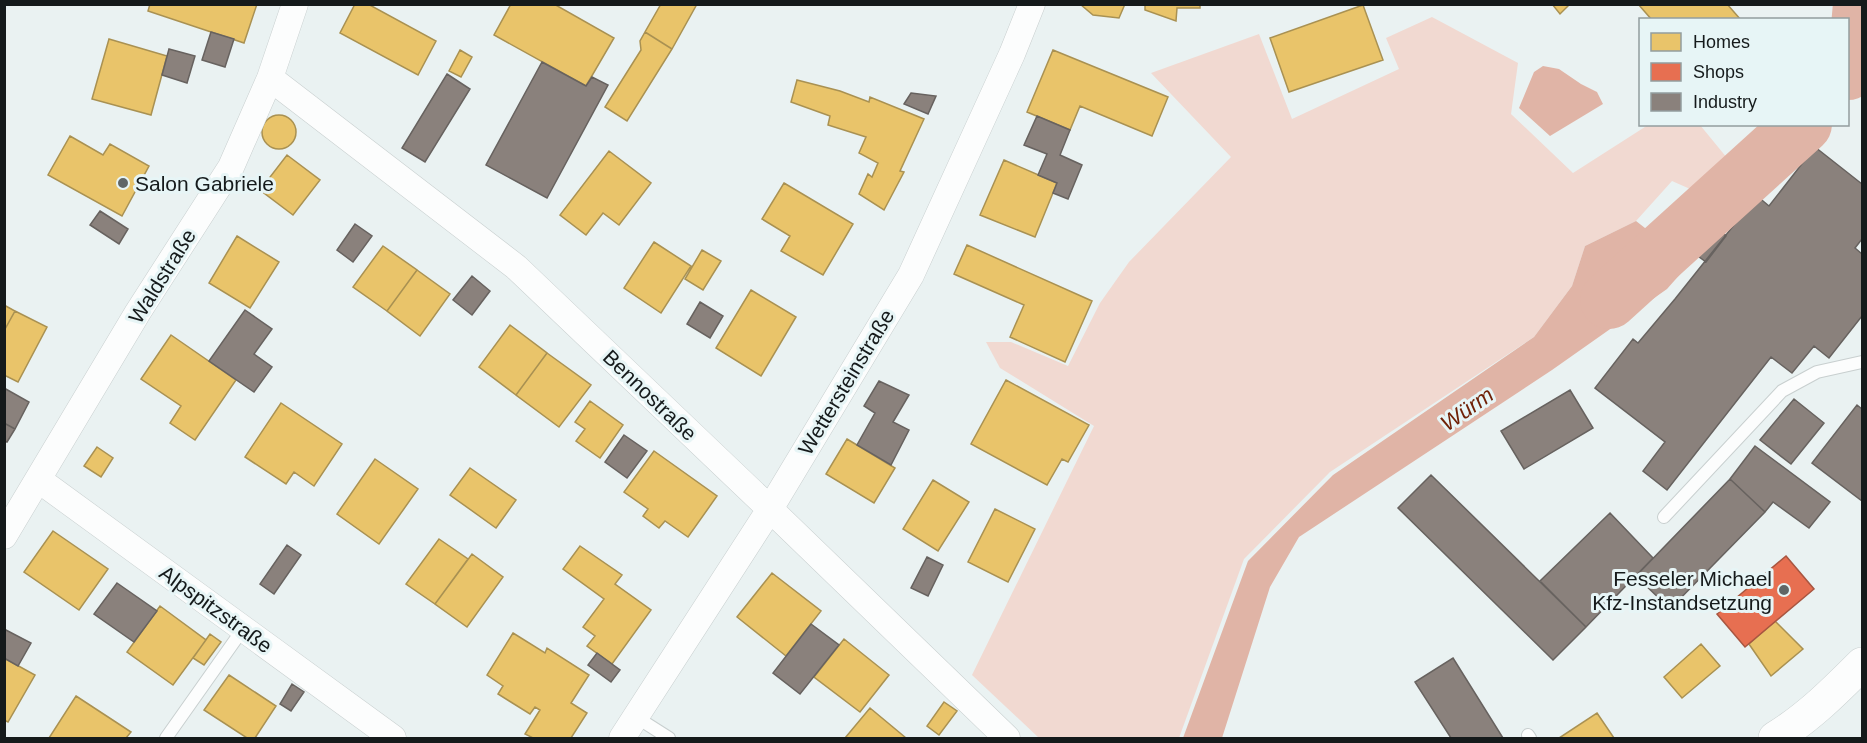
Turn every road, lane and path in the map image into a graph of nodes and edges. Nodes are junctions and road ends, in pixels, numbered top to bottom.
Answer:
1 (295, 4) edge
2 (1032, 4) edge
3 (270, 78) junction
4 (1863, 362) edge
5 (39, 480) junction
6 (770, 509) junction
7 (1664, 517) dead end
8 (4, 536) edge
9 (243, 629) junction
10 (1863, 664) edge
11 (636, 717) junction
12 (166, 738) edge
13 (393, 738) edge
14 (622, 738) edge
15 (669, 738) edge
16 (1007, 738) edge
17 (1775, 738) edge

1 - 3 street, Waldstraße
2 - 6 street, Wettersteinstraße
3 - 5 street, Waldstraße
3 - 6 street, Bennostraße
4 - 7 lane
5 - 8 street, Waldstraße
5 - 9 street, Alpspitzstraße
6 - 11 street, Wettersteinstraße
6 - 16 street, Bennostraße
9 - 12 lane
9 - 13 street, Alpspitzstraße
10 - 17 main road
11 - 14 street, Wettersteinstraße
11 - 15 lane

